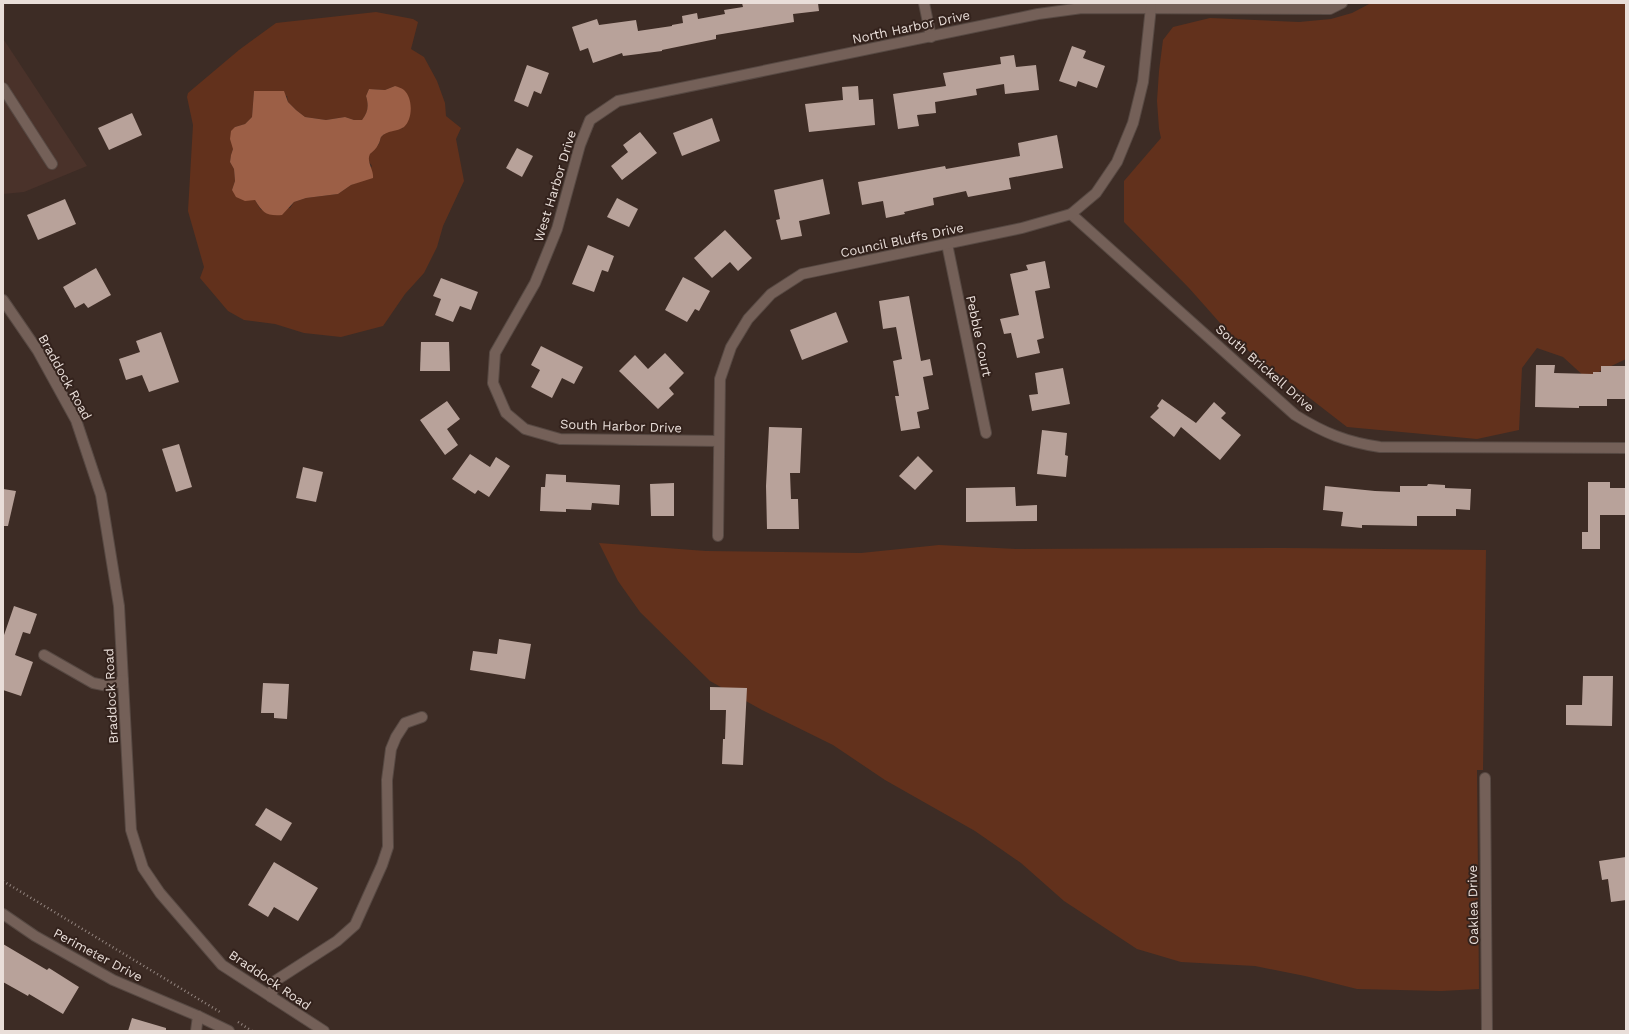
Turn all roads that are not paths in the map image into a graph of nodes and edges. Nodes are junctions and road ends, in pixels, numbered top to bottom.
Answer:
1 (924, 3) edge
2 (1342, 3) edge
3 (1151, 7) junction
4 (931, 37) junction
5 (3, 88) edge
6 (590, 120) joint
7 (52, 164) dead end
8 (1071, 214) junction
9 (947, 244) junction
10 (3, 300) edge
11 (506, 414) joint
12 (986, 433) dead end
13 (719, 441) junction
14 (1626, 448) edge
15 (718, 536) dead end
16 (44, 655) dead end
17 (123, 680) junction
18 (422, 716) dead end
19 (1485, 778) dead end
20 (3, 914) edge
21 (271, 997) junction
22 (198, 1016) junction
23 (196, 1031) edge
24 (230, 1031) edge
25 (324, 1031) edge
26 (1487, 1031) edge

1 - 4 street
2 - 3 street, North Harbor Drive
3 - 4 street, North Harbor Drive
3 - 8 street, Council Bluffs Drive
4 - 6 street, North Harbor Drive
5 - 7 street
6 - 11 street, West Harbor Drive
8 - 9 street, Council Bluffs Drive
8 - 14 street, South Brickell Drive
9 - 12 street, Pebble Court
9 - 13 street, Council Bluffs Drive
10 - 17 street, Braddock Road
11 - 13 street, South Harbor Drive
13 - 15 street, Council Bluffs Drive
16 - 17 street
17 - 21 street, Braddock Road
18 - 21 street
19 - 26 street, Oaklea Drive
20 - 22 street, Perimeter Drive
21 - 25 street, Braddock Road
22 - 23 street
22 - 24 street, Perimeter Drive

